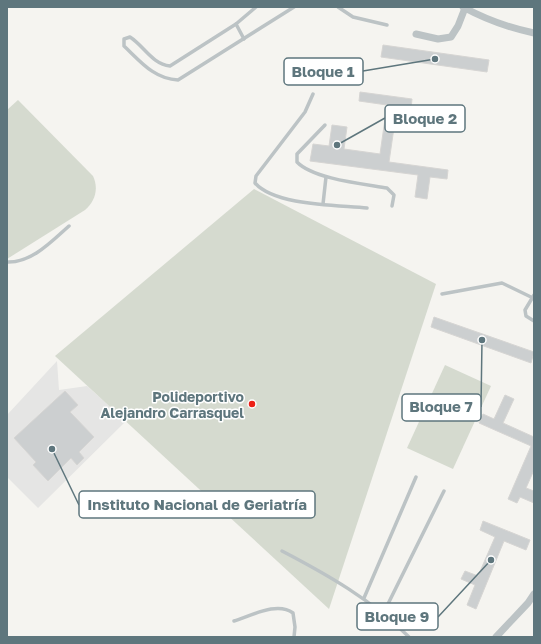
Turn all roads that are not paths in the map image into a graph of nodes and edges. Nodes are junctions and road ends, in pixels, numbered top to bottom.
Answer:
1 (256, 7) edge
2 (294, 7) edge
3 (338, 7) edge
4 (464, 8) edge
5 (236, 24) junction
6 (387, 25) dead end
7 (534, 33) edge
8 (416, 34) dead end
9 (244, 39) junction
10 (313, 94) dead end
11 (325, 125) dead end
12 (326, 177) junction
13 (323, 204) junction
14 (392, 206) dead end
15 (367, 208) dead end
16 (69, 226) dead end
17 (7, 262) edge
18 (442, 294) dead end
19 (533, 296) edge
20 (534, 321) edge
21 (416, 477) dead end
22 (444, 491) dead end
23 (282, 551) dead end
24 (534, 594) edge
25 (364, 598) junction
26 (383, 614) junction
27 (234, 621) dead end
28 (294, 637) edge
29 (409, 637) edge
30 (496, 637) edge

1 - 5 lane
2 - 9 lane
3 - 6 lane
4 - 7 street
4 - 8 street
5 - 9 lane
5 - 9 lane
10 - 13 lane
11 - 12 lane
12 - 13 lane
12 - 14 lane
13 - 15 lane
16 - 17 lane
18 - 19 lane
19 - 20 lane
21 - 25 lane
22 - 26 lane
23 - 25 lane
24 - 30 street
25 - 26 lane
26 - 29 lane
27 - 28 lane

